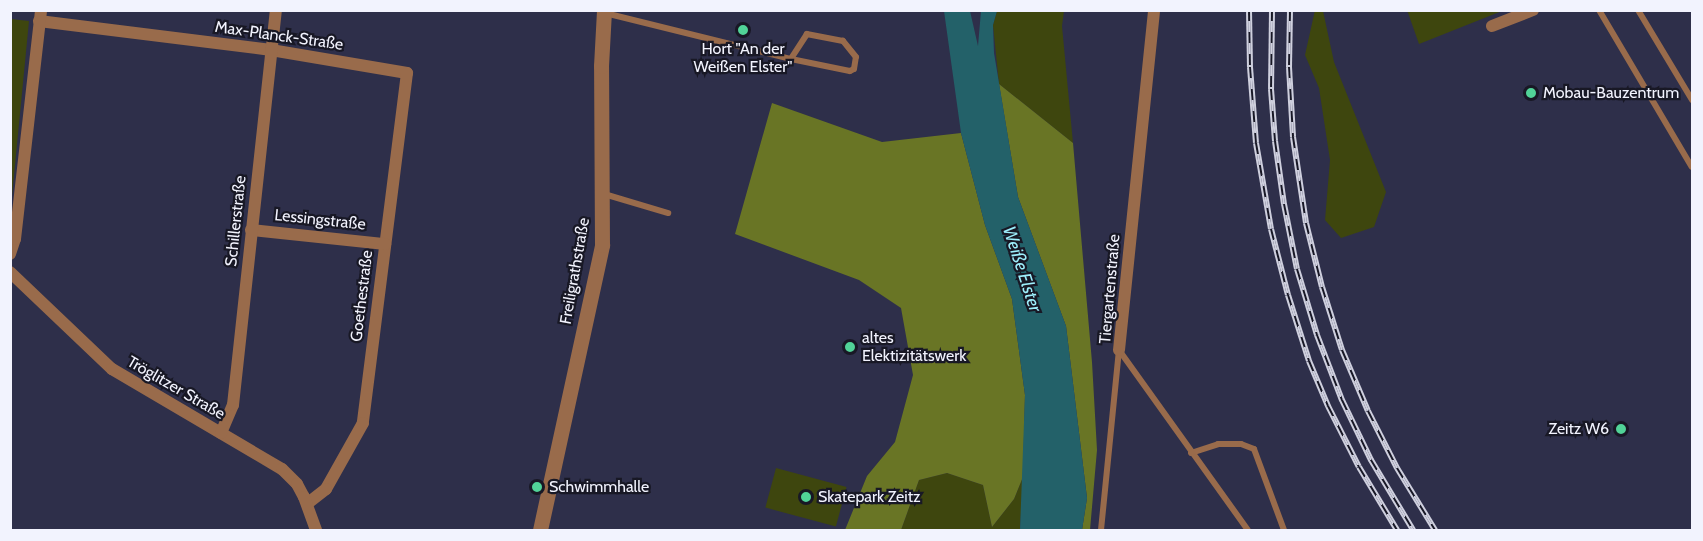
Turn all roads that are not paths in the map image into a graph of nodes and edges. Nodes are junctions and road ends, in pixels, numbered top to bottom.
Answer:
1 (276, 10) edge
2 (1154, 10) edge
3 (1533, 10) edge
4 (1599, 10) edge
5 (1638, 10) edge
6 (604, 12) edge
7 (40, 16) edge
8 (1492, 26) dead end
9 (272, 50) junction
10 (791, 59) junction
11 (407, 73) joint
12 (1692, 100) edge
13 (1692, 167) edge
14 (603, 194) junction
15 (668, 213) dead end
16 (251, 230) junction
17 (385, 244) junction
18 (10, 255) edge
19 (10, 272) edge
20 (1119, 350) junction
21 (221, 433) junction
22 (1191, 453) junction
23 (307, 504) junction
24 (316, 531) edge
25 (540, 531) edge
26 (1101, 531) edge
27 (1248, 531) edge
28 (1284, 531) edge

1 - 9 street, Schillerstraße
2 - 20 street, Tiergartenstraße
3 - 8 street
4 - 13 lane
5 - 12 lane
6 - 10 lane, Freiligrathstraße
6 - 14 street, Freiligrathstraße
7 - 9 street, Max-Planck-Straße
7 - 18 street
9 - 11 street, Max-Planck-Straße
9 - 16 street, Schillerstraße
10 - 10 lane, Freiligrathstraße
11 - 17 street, Goethestraße
14 - 15 lane
14 - 25 street, Freiligrathstraße
16 - 17 street, Lessingstraße
16 - 21 street, Schillerstraße
17 - 23 street, Goethestraße
19 - 21 street, Tröglitzer Straße
20 - 22 lane, Tiergartenstraße
20 - 26 lane
21 - 23 street, Tröglitzer Straße
22 - 27 lane, Tiergartenstraße
22 - 28 lane
23 - 24 street, Tröglitzer Straße

